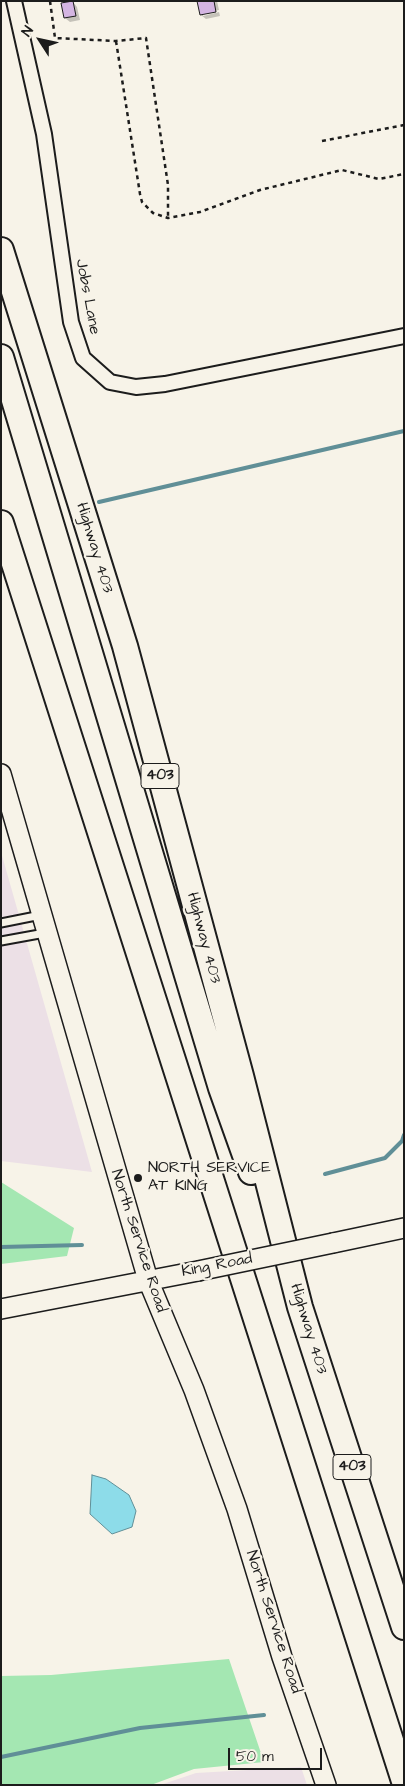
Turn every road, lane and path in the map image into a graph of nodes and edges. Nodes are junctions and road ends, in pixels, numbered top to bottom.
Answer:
1 (14, 1) edge
2 (50, 1) edge
3 (116, 41) junction
4 (404, 125) edge
5 (322, 141) dead end
6 (404, 174) edge
7 (168, 218) junction
8 (1, 250) edge
9 (404, 336) edge
10 (1, 357) edge
11 (1, 523) edge
12 (1, 774) edge
13 (1, 923) edge
14 (46, 924) junction
15 (1, 941) edge
16 (404, 1228) edge
17 (148, 1280) junction
18 (300, 1307) junction
19 (1, 1309) edge
20 (404, 1627) edge
21 (404, 1781) edge
22 (326, 1785) edge

1 - 9 street, Jobs Lane
2 - 3 path
3 - 7 path
3 - 7 path
4 - 5 path
6 - 7 path
8 - 18 highway, Highway 403 / 403
10 - 18 highway
11 - 21 highway
12 - 14 street, North Service Road
13 - 14 lane
14 - 15 lane
14 - 17 street, North Service Road
16 - 17 street, King Road, bridge
17 - 19 street, King Road
17 - 22 street, North Service Road
18 - 20 highway, Highway 403 / 403

